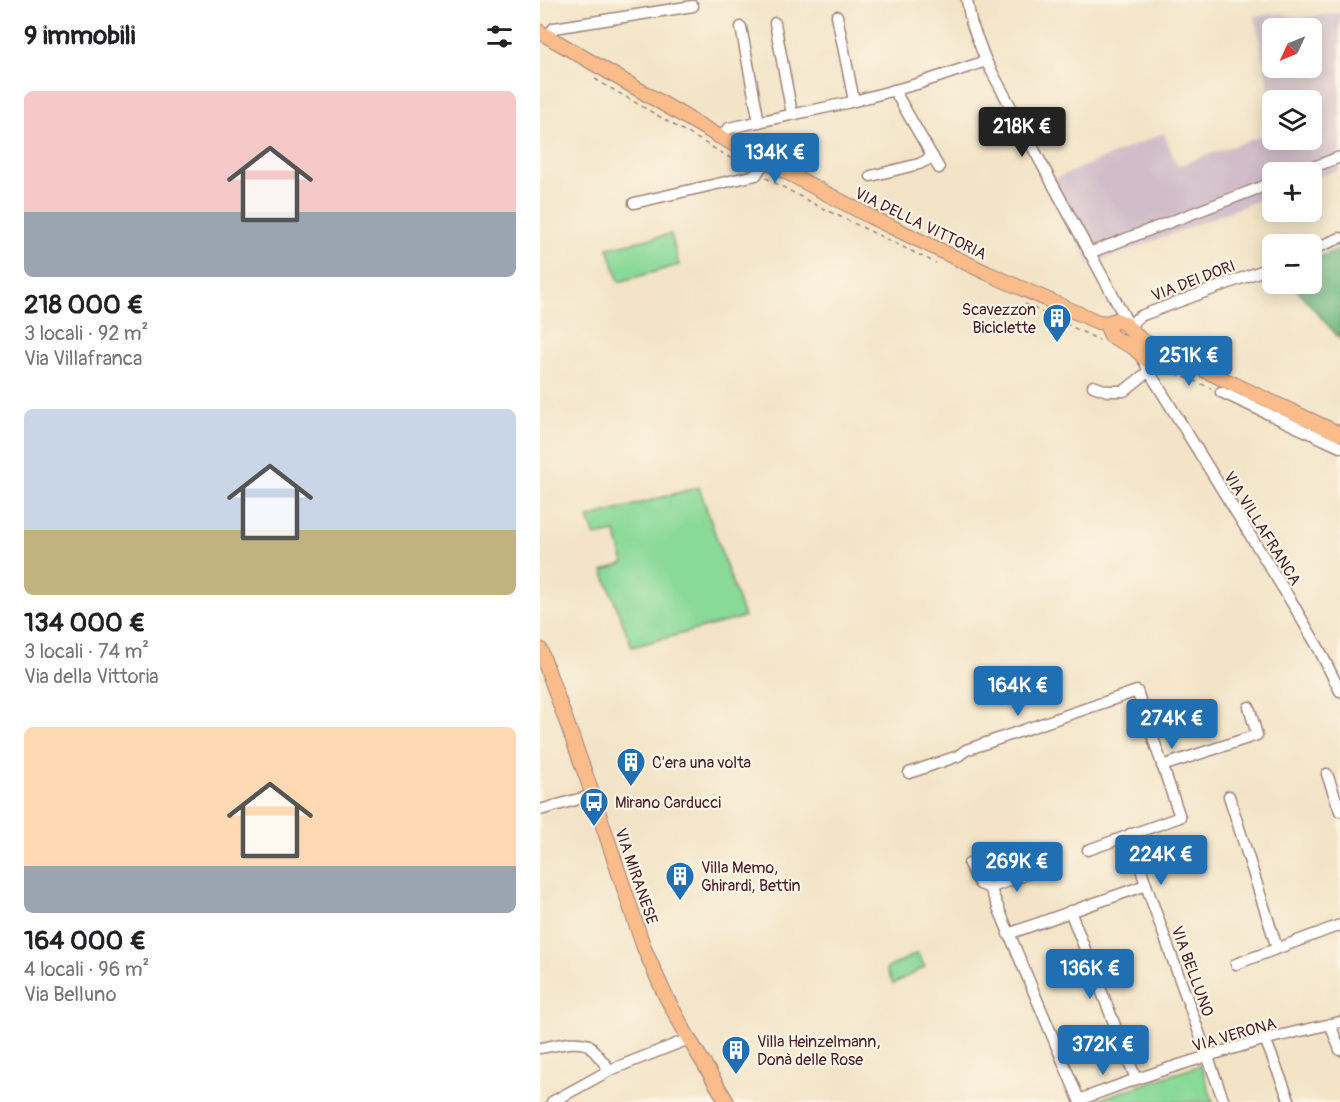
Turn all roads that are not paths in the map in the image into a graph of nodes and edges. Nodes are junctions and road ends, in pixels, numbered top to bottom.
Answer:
1 (968, 0) edge
2 (693, 6) dead end
3 (837, 16) dead end
4 (775, 23) dead end
5 (741, 27) dead end
6 (543, 34) edge
7 (986, 61) junction
8 (894, 90) junction
9 (854, 101) junction
10 (792, 114) junction
11 (759, 122) junction
12 (720, 137) junction
13 (933, 157) junction
14 (1340, 157) edge
15 (765, 161) junction
16 (1322, 164) edge
17 (939, 168) dead end
18 (871, 176) dead end
19 (1262, 187) edge
20 (634, 203) dead end
21 (1340, 238) edge
22 (1322, 245) edge
23 (1089, 253) junction
24 (1262, 271) edge
25 (1116, 303) junction
26 (1130, 327) junction
27 (1110, 331) junction
28 (1156, 361) junction
29 (1093, 386) dead end
30 (1222, 386) junction
31 (1340, 434) edge
32 (1340, 447) edge
33 (540, 649) edge
34 (1340, 691) edge
35 (1249, 707) dead end
36 (1162, 766) junction
37 (909, 773) dead end
38 (1327, 774) dead end
39 (592, 795) junction
40 (1229, 796) dead end
41 (540, 810) edge
42 (1340, 811) edge
43 (1130, 834) junction
44 (1088, 850) dead end
45 (969, 864) dead end
46 (1030, 873) dead end
47 (1146, 885) junction
48 (990, 888) junction
49 (1070, 911) junction
50 (1340, 925) edge
51 (1008, 934) junction
52 (1277, 948) junction
53 (1236, 964) dead end
54 (1335, 1023) edge
55 (689, 1039) junction
56 (1264, 1039) junction
57 (540, 1048) edge
58 (1340, 1050) edge
59 (1207, 1056) junction
60 (610, 1070) junction
61 (1136, 1079) junction
62 (1080, 1101) edge
63 (552, 1102) edge
64 (727, 1102) edge
65 (1224, 1102) edge
66 (1290, 1102) edge

1 - 7 street
2 - 6 street, VIA DELLA VITTORIA
3 - 9 street
4 - 10 street
5 - 11 street
6 - 12 main road, VIA DELLA VITTORIA
7 - 8 street
7 - 23 street
8 - 9 street
8 - 13 street
9 - 10 street
10 - 11 street
11 - 12 street
12 - 15 main road, VIA DELLA VITTORIA
13 - 17 street
13 - 18 street
14 - 16 street
15 - 20 street
15 - 27 main road, VIA DELLA VITTORIA
19 - 23 street
21 - 22 street
23 - 25 street
24 - 26 street, VIA DEI DORI
25 - 26 street
25 - 27 street
26 - 27 main road, VIA DELLA VITTORIA
26 - 28 main road, VIA DELLA VITTORIA
27 - 28 main road, VIA DELLA VITTORIA
28 - 29 street
28 - 30 main road, VIA DELLA VITTORIA
28 - 34 street, VIA VILLAFRANCA
30 - 31 main road, VIA DELLA VITTORIA
30 - 32 street
33 - 39 main road, VIA MIRANESE
35 - 36 street
36 - 37 street
36 - 43 street
38 - 42 street
39 - 41 street
39 - 55 main road, VIA MIRANESE
40 - 52 street
43 - 44 street
43 - 47 street, VIA BELLUNO
45 - 48 street
46 - 48 street
47 - 49 street
47 - 59 street, VIA BELLUNO
48 - 51 street
49 - 51 street
49 - 61 street
50 - 52 street
51 - 62 street
52 - 53 street
54 - 56 street, VIA VERONA
54 - 58 street, VIA VERONA
55 - 60 street
55 - 64 main road, VIA MIRANESE
56 - 59 street, VIA VERONA
56 - 66 street
57 - 60 street
59 - 61 street, VIA VERONA
59 - 65 street, VIA BELLUNO
60 - 63 street
61 - 62 street, VIA VERONA

